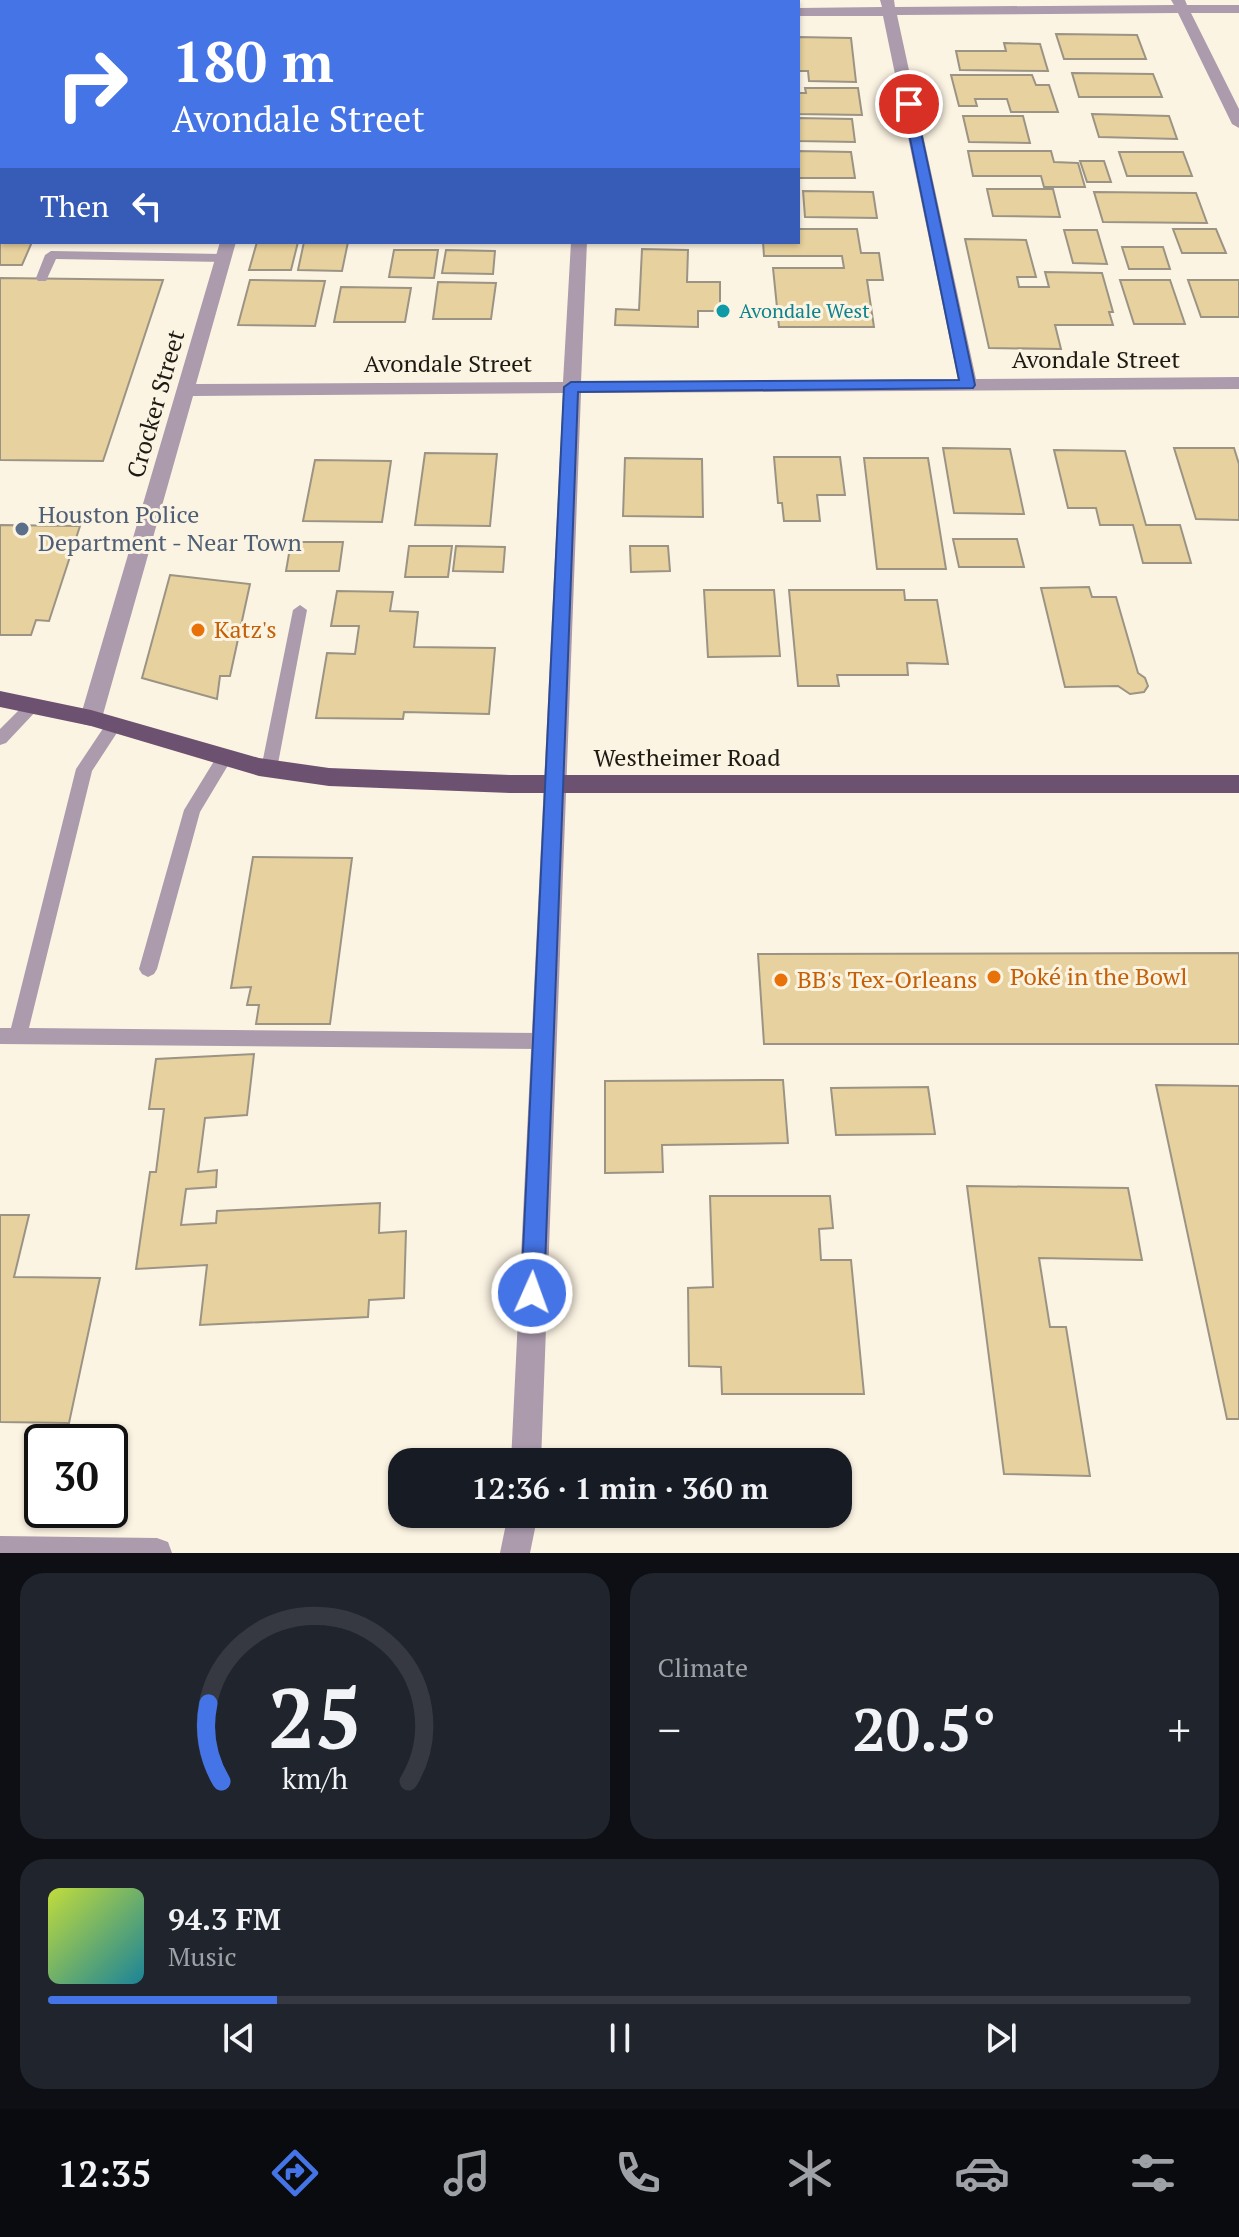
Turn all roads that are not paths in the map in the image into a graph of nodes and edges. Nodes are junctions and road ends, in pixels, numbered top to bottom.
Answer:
1 (1180, 4) edge
2 (888, 5) edge
3 (1239, 9) edge
4 (800, 12) edge
5 (1237, 116) edge
6 (579, 244) edge
7 (225, 250) edge
8 (42, 278) dead end
9 (1239, 383) edge
10 (968, 385) junction
11 (571, 387) junction
12 (185, 390) junction
13 (300, 610) dead end
14 (0, 699) edge
15 (33, 705) junction
16 (91, 718) junction
17 (114, 725) junction
18 (0, 739) edge
19 (225, 757) junction
20 (269, 769) junction
21 (553, 784) junction
22 (1239, 784) edge
23 (148, 969) dead end
24 (9, 1036) edge
25 (543, 1041) junction
26 (527, 1448) edge
27 (520, 1528) edge
28 (0, 1551) edge
29 (157, 1553) edge
30 (515, 1553) edge

1 - 2 street
1 - 3 street
1 - 5 street
2 - 4 street
2 - 10 street
6 - 11 street
7 - 8 lane
7 - 12 street, Crocker Street
9 - 10 street, Avondale Street
10 - 11 street, Avondale Street
11 - 12 street, Avondale Street
11 - 21 street
12 - 16 street, Crocker Street
13 - 20 lane
14 - 15 main road, Westheimer Road
15 - 16 main road, Westheimer Road
15 - 18 lane
16 - 17 main road, Westheimer Road
17 - 19 main road, Westheimer Road
17 - 24 lane
19 - 20 main road, Westheimer Road
19 - 23 lane
20 - 21 main road, Westheimer Road
21 - 22 main road, Westheimer Road
21 - 25 street
24 - 25 lane
25 - 26 street
27 - 30 street
28 - 29 street

